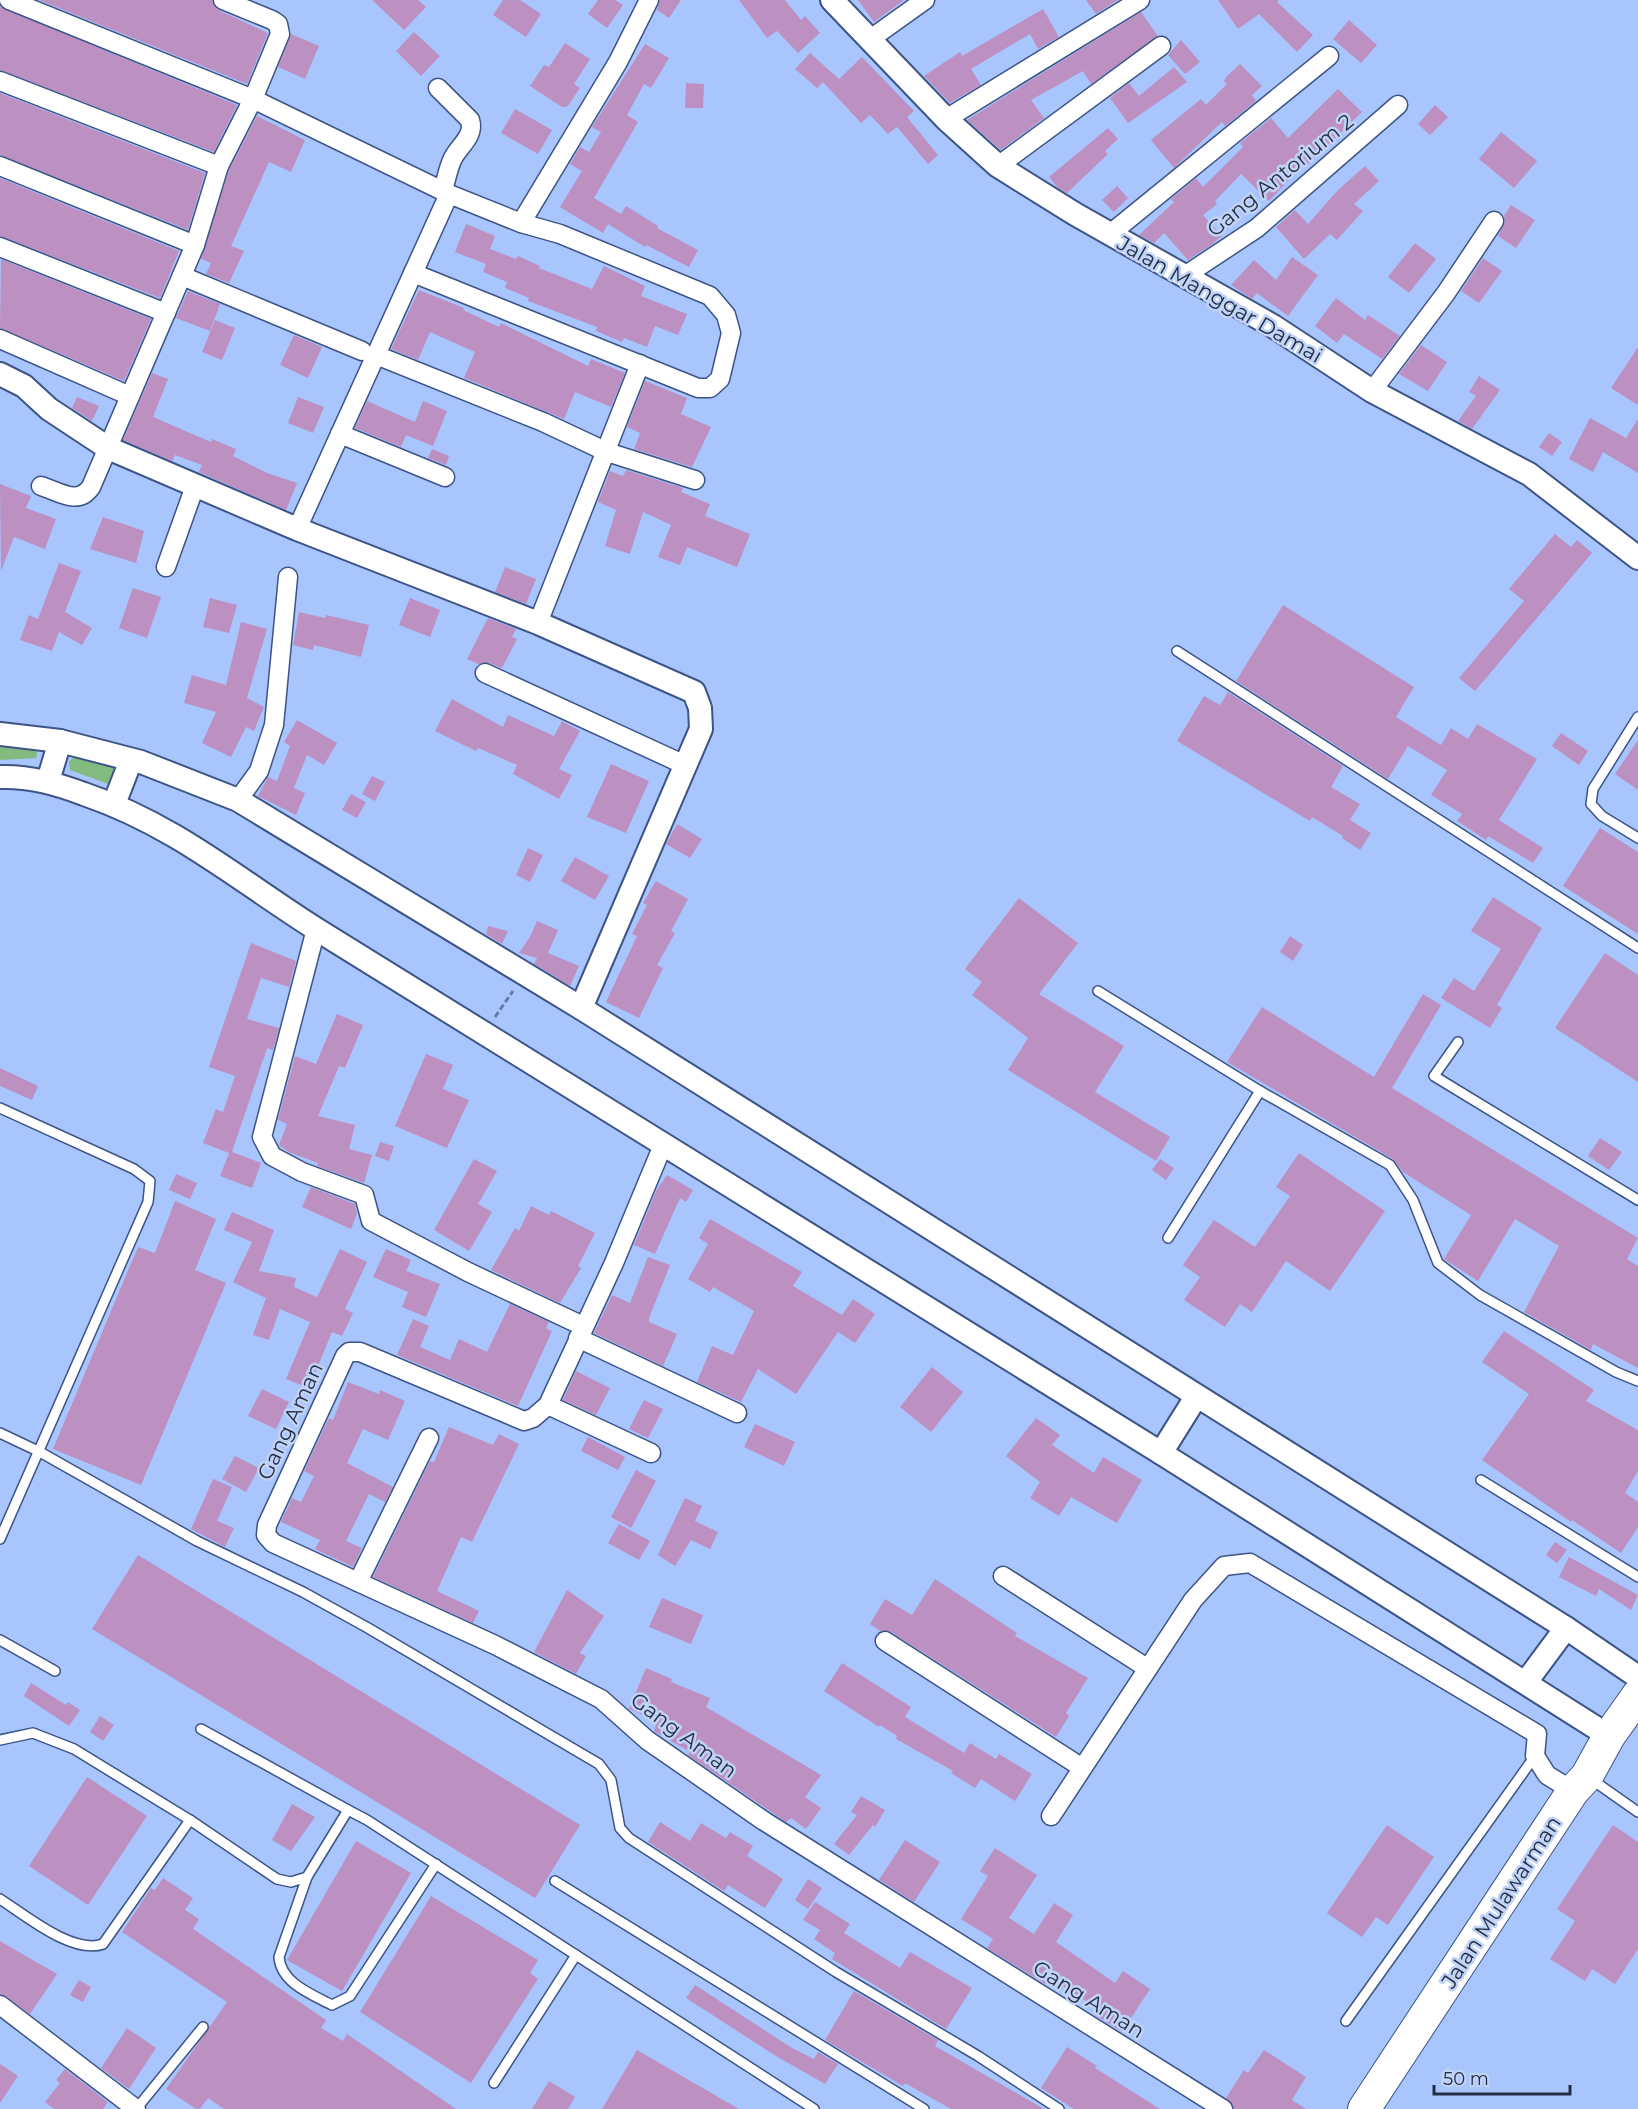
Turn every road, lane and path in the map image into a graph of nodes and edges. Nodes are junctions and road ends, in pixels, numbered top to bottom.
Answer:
1 (9, 0) edge
2 (223, 0) edge
3 (649, 0) edge
4 (832, 0) edge
5 (925, 0) edge
6 (1140, 0) edge
7 (869, 40) junction
8 (1161, 46) dead end
9 (1329, 56) dead end
10 (0, 81) edge
11 (438, 88) dead end
12 (253, 99) junction
13 (1398, 105) dead end
14 (946, 119) junction
15 (0, 165) edge
16 (219, 166) junction
17 (998, 166) junction
18 (440, 189) junction
19 (1494, 221) dead end
20 (521, 223) junction
21 (1110, 234) junction
22 (195, 245) junction
23 (0, 247) edge
24 (413, 273) junction
25 (1186, 275) junction
26 (182, 276) junction
27 (166, 314) junction
28 (0, 339) edge
29 (369, 353) junction
30 (640, 364) junction
31 (0, 374) edge
32 (1372, 391) junction
33 (130, 396) junction
34 (340, 434) junction
35 (108, 448) junction
36 (607, 452) junction
37 (445, 477) dead end
38 (695, 480) dead end
39 (41, 486) dead end
40 (195, 486) junction
41 (297, 530) junction
42 (1638, 558) edge
43 (166, 567) dead end
44 (288, 577) dead end
45 (538, 623) junction
46 (1178, 651) dead end
47 (485, 673) dead end
48 (1638, 717) edge
49 (0, 734) edge
50 (60, 741) junction
51 (131, 760) junction
52 (685, 765) junction
53 (0, 777) edge
54 (48, 782) junction
55 (238, 800) junction
56 (114, 804) junction
57 (1638, 838) edge
58 (316, 929) junction
59 (1638, 948) edge
60 (530, 977) junction
61 (1098, 991) dead end
62 (581, 1008) junction
63 (492, 1040) junction
64 (1458, 1042) dead end
65 (1260, 1091) junction
66 (0, 1108) edge
67 (663, 1144) junction
68 (1638, 1200) edge
69 (1168, 1238) dead end
70 (580, 1332) junction
71 (1638, 1381) edge
72 (1196, 1397) junction
73 (548, 1405) junction
74 (737, 1413) dead end
75 (0, 1433) edge
76 (429, 1438) dead end
77 (40, 1452) junction
78 (651, 1453) dead end
79 (1161, 1453) junction
80 (1481, 1480) dead end
81 (0, 1539) edge
82 (1003, 1576) dead end
83 (1638, 1577) edge
84 (358, 1582) junction
85 (1566, 1628) junction
86 (0, 1641) edge
87 (885, 1641) dead end
88 (1148, 1668) junction
89 (55, 1671) dead end
90 (1638, 1677) edge
91 (1526, 1682) junction
92 (1638, 1695) edge
93 (201, 1729) dead end
94 (1609, 1736) junction
95 (0, 1740) edge
96 (1534, 1756) junction
97 (1081, 1767) junction
98 (1580, 1784) junction
99 (348, 1810) junction
100 (1638, 1812) edge
101 (1051, 1816) dead end
102 (190, 1820) junction
103 (436, 1864) junction
104 (307, 1877) junction
105 (555, 1881) dead end
106 (0, 1899) edge
107 (576, 1955) junction
108 (0, 2005) edge
109 (1346, 2021) dead end
110 (203, 2027) dead end
111 (494, 2083) dead end
112 (136, 2108) edge
113 (814, 2109) edge
114 (924, 2109) edge
115 (1059, 2109) edge
116 (1223, 2109) edge
117 (1364, 2109) edge

1 - 12 street
2 - 12 street
3 - 20 street
4 - 7 street, Jalan Manggar Damai
5 - 7 street
6 - 14 street
7 - 14 street, Jalan Manggar Damai
8 - 17 street
9 - 21 street
10 - 16 street
11 - 18 street
12 - 16 street
12 - 18 street
13 - 25 street, Gang Antorium 2
14 - 17 street, Jalan Manggar Damai
15 - 22 street
16 - 22 street
17 - 21 street, Jalan Manggar Damai
18 - 20 street
18 - 24 street
19 - 32 street
20 - 30 street
21 - 25 street, Jalan Manggar Damai
22 - 26 street
23 - 27 street
24 - 29 street
24 - 30 street
25 - 32 street, Jalan Manggar Damai
26 - 27 street
26 - 29 street
27 - 33 street
28 - 33 street
29 - 34 street
29 - 36 street
30 - 36 street
31 - 35 street
32 - 42 street, Jalan Manggar Damai
33 - 35 street
34 - 37 street
34 - 41 street
35 - 39 street
35 - 40 street
36 - 38 street
36 - 45 street
40 - 41 street
40 - 43 street
41 - 45 street
44 - 55 street
45 - 52 street
46 - 59 lane
47 - 52 street
48 - 57 lane
49 - 50 street
50 - 51 street
50 - 54 street
51 - 55 street
51 - 56 street
52 - 62 street
53 - 54 street
54 - 56 street
55 - 60 street
56 - 58 street
58 - 63 street
58 - 70 street
60 - 62 street
60 - 63 path
61 - 65 lane
62 - 72 street
63 - 67 street
64 - 68 lane
65 - 69 lane
65 - 71 lane
66 - 77 lane
67 - 70 street
67 - 79 street
70 - 73 street
70 - 74 street
72 - 79 street
72 - 85 street
73 - 78 street
73 - 84 street, Gang Aman
75 - 77 lane
76 - 84 street
77 - 81 lane
77 - 115 lane
79 - 91 street
80 - 83 lane
82 - 88 street
84 - 116 street, Gang Aman
85 - 90 street
85 - 91 street
86 - 89 lane
87 - 97 street
88 - 96 street
88 - 97 street
91 - 94 street
92 - 94 highway, Jalan Mulawarman
93 - 99 lane
94 - 98 highway, Jalan Mulawarman
95 - 102 lane
96 - 98 street
96 - 109 lane
97 - 101 street
98 - 100 lane
98 - 117 highway, Jalan Mulawarman
99 - 103 lane
99 - 104 lane
102 - 104 lane
102 - 106 lane
103 - 104 lane
103 - 107 lane
105 - 114 lane
107 - 111 lane
107 - 113 lane
108 - 112 street
110 - 112 lane

